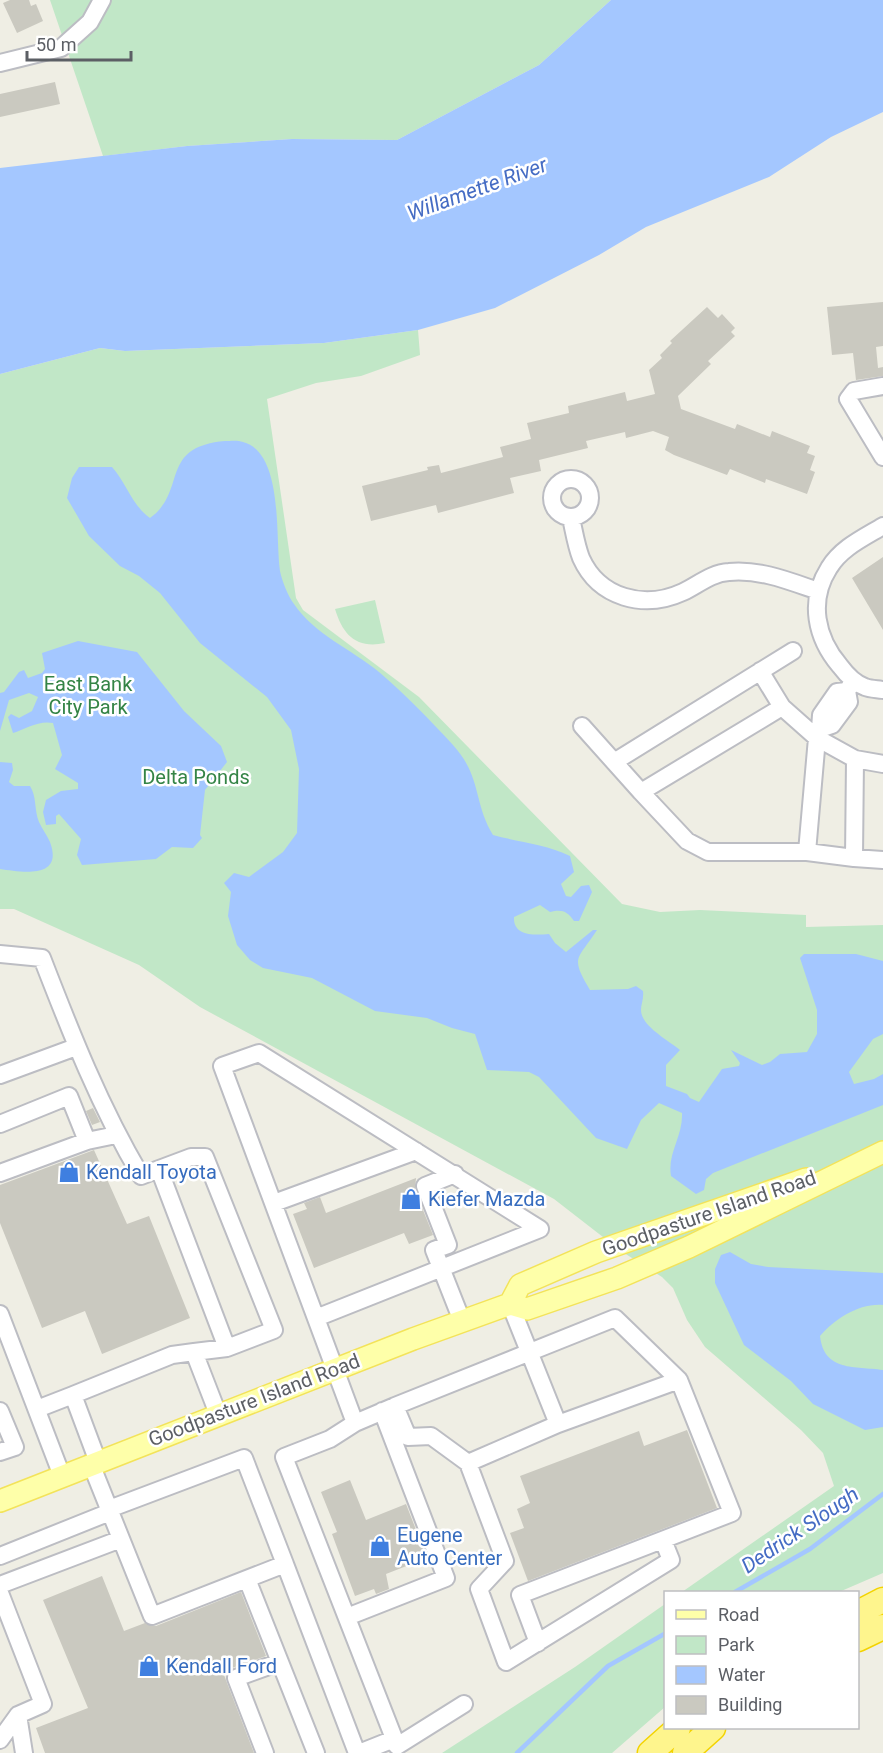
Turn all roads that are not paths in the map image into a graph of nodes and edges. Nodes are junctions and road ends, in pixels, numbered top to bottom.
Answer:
1 (102, 0) edge
2 (0, 63) edge
3 (883, 386) edge
4 (883, 457) edge
5 (571, 518) dead end
6 (883, 526) edge
7 (818, 591) junction
8 (793, 651) dead end
9 (760, 671) junction
10 (850, 685) junction
11 (883, 690) edge
12 (782, 707) junction
13 (582, 726) dead end
14 (819, 734) junction
15 (855, 759) junction
16 (615, 762) junction
17 (883, 764) edge
18 (641, 792) junction
19 (807, 852) junction
20 (854, 858) junction
21 (883, 860) edge
22 (0, 954) edge
23 (76, 1047) junction
24 (0, 1075) edge
25 (0, 1124) edge
26 (116, 1135) junction
27 (87, 1141) junction
28 (416, 1151) junction
29 (883, 1152) edge
30 (853, 1165) junction
31 (159, 1169) junction
32 (0, 1173) edge
33 (455, 1174) junction
34 (274, 1203) junction
35 (442, 1269) junction
36 (510, 1304) junction
37 (0, 1314) edge
38 (316, 1318) junction
39 (462, 1321) junction
40 (227, 1348) junction
41 (529, 1351) junction
42 (194, 1352) junction
43 (334, 1369) junction
44 (680, 1380) junction
45 (73, 1395) junction
46 (37, 1409) junction
47 (388, 1409) junction
48 (0, 1411) edge
49 (218, 1414) junction
50 (355, 1423) junction
51 (558, 1424) junction
52 (0, 1452) edge
53 (95, 1463) junction
54 (468, 1463) junction
55 (62, 1476) junction
56 (0, 1501) edge
57 (110, 1510) junction
58 (121, 1539) junction
59 (663, 1540) junction
60 (0, 1556) edge
61 (285, 1564) junction
62 (247, 1579) junction
63 (0, 1585) edge
64 (0, 1593) edge
65 (883, 1600) edge
66 (859, 1612) edge
67 (347, 1617) junction
68 (883, 1627) edge
69 (859, 1639) edge
70 (538, 1643) junction
71 (280, 1662) junction
72 (464, 1704) dead end
73 (18, 1715) junction
74 (677, 1729) edge
75 (712, 1729) edge
76 (394, 1739) junction
77 (0, 1740) edge
78 (24, 1753) edge
79 (265, 1753) edge
80 (316, 1753) edge
81 (358, 1753) edge
82 (650, 1753) edge
83 (685, 1753) edge

1 - 2 street
3 - 4 street
5 - 7 street
6 - 7 street
7 - 10 street
8 - 9 street
9 - 12 street
9 - 16 street
10 - 11 street
10 - 14 street
12 - 14 street
12 - 18 street
13 - 16 street
14 - 15 street
14 - 19 street
15 - 17 street
15 - 20 street
16 - 18 street
18 - 19 street
19 - 20 street
20 - 21 street
22 - 23 street
23 - 24 street
23 - 26 street
25 - 27 street
26 - 27 street
26 - 31 street
27 - 32 street
28 - 33 street
28 - 34 street
28 - 34 street
29 - 30 main road, Goodpasture Island Road
30 - 36 main road, Goodpasture Island Road
30 - 36 main road, Goodpasture Island Road
31 - 40 street
31 - 40 street
33 - 35 street
33 - 35 street
34 - 38 street
35 - 38 street
35 - 39 street
36 - 39 main road, Goodpasture Island Road
36 - 41 street
37 - 46 street
38 - 43 street
39 - 43 main road, Goodpasture Island Road
40 - 42 street
41 - 44 street
41 - 47 street
41 - 51 street
42 - 45 street
42 - 49 street
43 - 49 main road, Goodpasture Island Road
43 - 50 street
44 - 51 street
44 - 59 street
45 - 46 street
45 - 53 street
46 - 55 street
47 - 50 street
47 - 54 street
47 - 67 street
48 - 52 street
49 - 53 main road, Goodpasture Island Road
50 - 67 street
51 - 54 street
53 - 55 main road, Goodpasture Island Road
53 - 57 street
54 - 70 street
55 - 56 main road, Goodpasture Island Road
57 - 58 street
57 - 60 street
57 - 61 street
58 - 62 street
58 - 63 street
59 - 70 street
59 - 70 street
61 - 62 street
61 - 81 street
62 - 71 street
64 - 73 street
65 - 66 highway
67 - 76 street
68 - 69 highway
71 - 79 street
71 - 80 street
72 - 76 street
73 - 77 street
73 - 78 street
74 - 82 highway
75 - 83 highway
76 - 81 street

